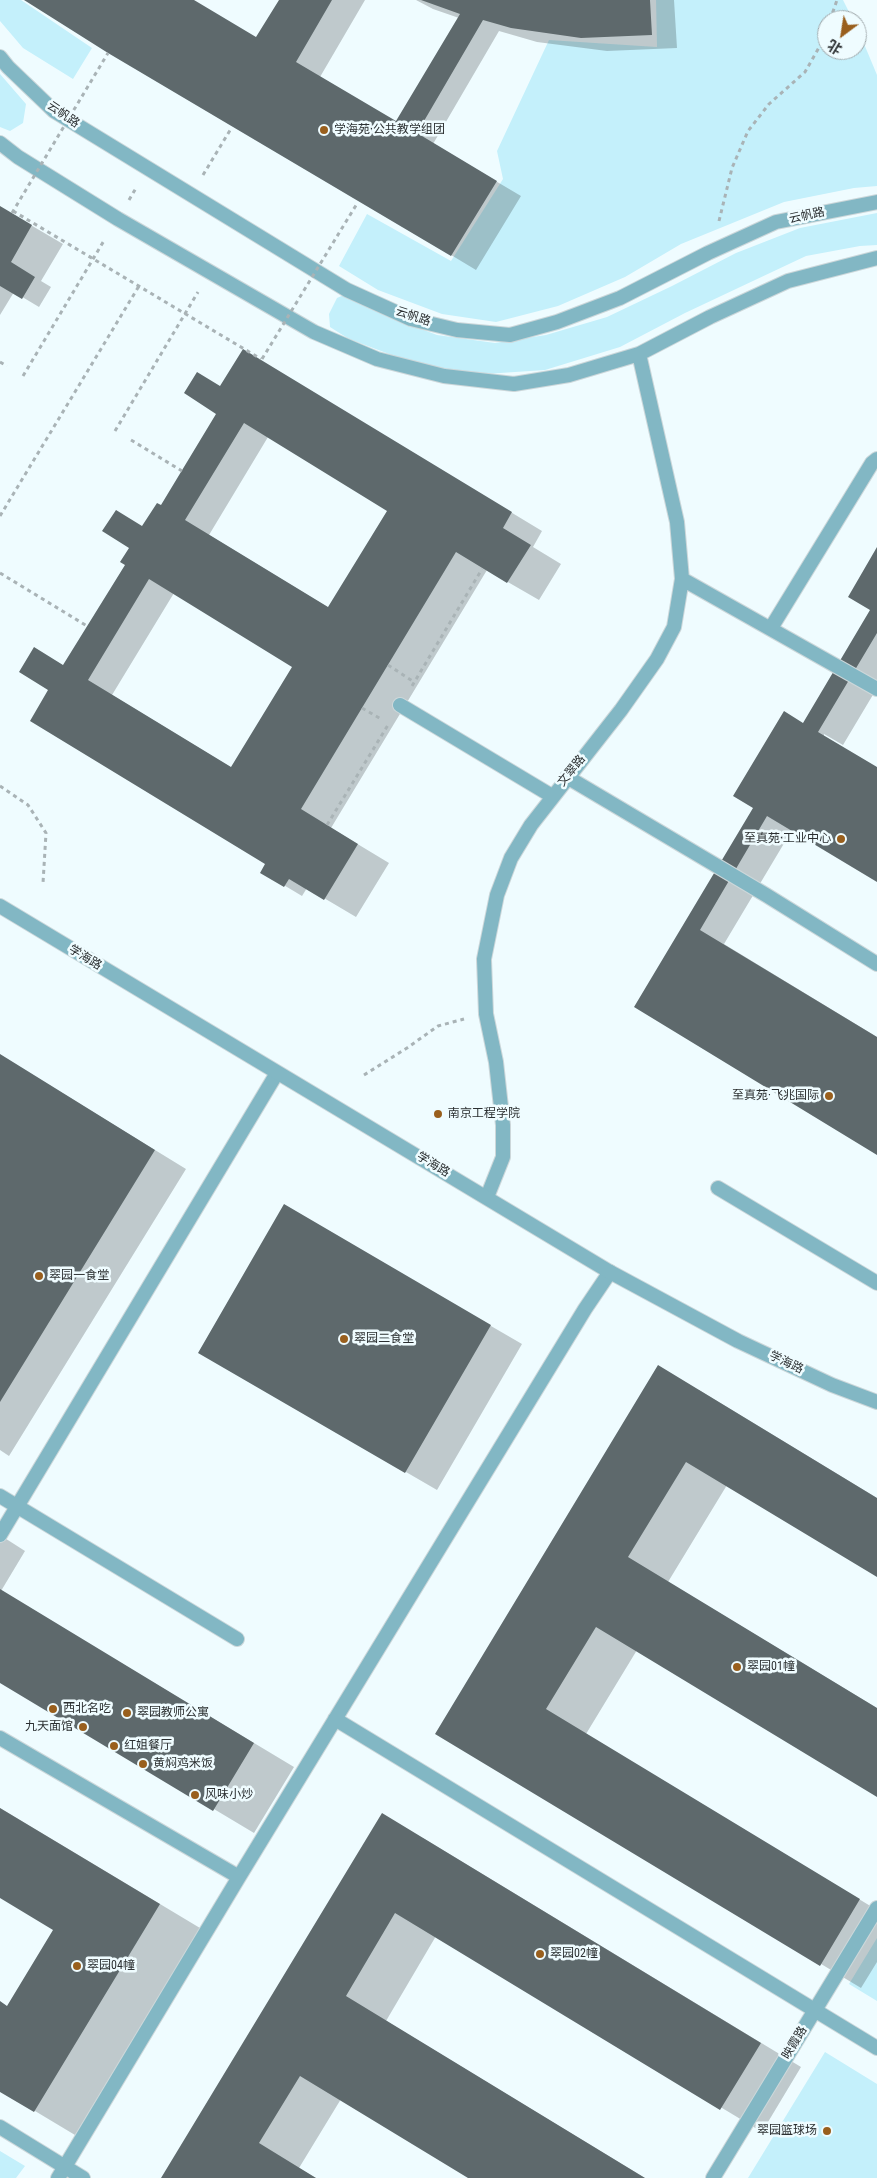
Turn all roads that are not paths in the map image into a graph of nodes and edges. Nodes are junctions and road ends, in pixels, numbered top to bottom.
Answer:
1 (0, 57) edge
2 (0, 143) edge
3 (877, 202) edge
4 (877, 258) edge
5 (639, 354) junction
6 (877, 459) edge
7 (682, 579) junction
8 (771, 628) junction
9 (877, 689) edge
10 (400, 705) dead end
11 (567, 777) junction
12 (552, 796) junction
13 (0, 906) edge
14 (877, 964) edge
15 (278, 1073) junction
16 (718, 1188) dead end
17 (487, 1197) junction
18 (610, 1272) junction
19 (877, 1283) edge
20 (877, 1402) edge
21 (0, 1496) edge
22 (17, 1506) junction
23 (0, 1535) edge
24 (237, 1639) dead end
25 (335, 1719) junction
26 (0, 1738) edge
27 (239, 1877) junction
28 (877, 1908) edge
29 (816, 2010) junction
30 (877, 2048) edge
31 (0, 2127) edge
32 (62, 2173) edge
33 (83, 2178) edge
34 (714, 2178) edge

1 - 3 street, 云帆路
2 - 5 street
4 - 5 street
5 - 7 street, 文翠路
6 - 8 street
7 - 8 street
7 - 11 street, 文翠路
8 - 9 street
10 - 12 street
11 - 12 street, 文翠路
11 - 14 street
12 - 17 street, 文翠路
13 - 15 street, 学海路
15 - 17 street, 学海路
15 - 22 street
16 - 19 street
17 - 18 street, 学海路
18 - 20 street, 学海路
18 - 25 street
21 - 22 street
22 - 23 street
22 - 24 street
25 - 27 street
25 - 29 street
26 - 27 street
27 - 32 street
28 - 29 street, 映霞路
29 - 30 street
29 - 34 street, 映霞路
31 - 32 street
32 - 33 street

